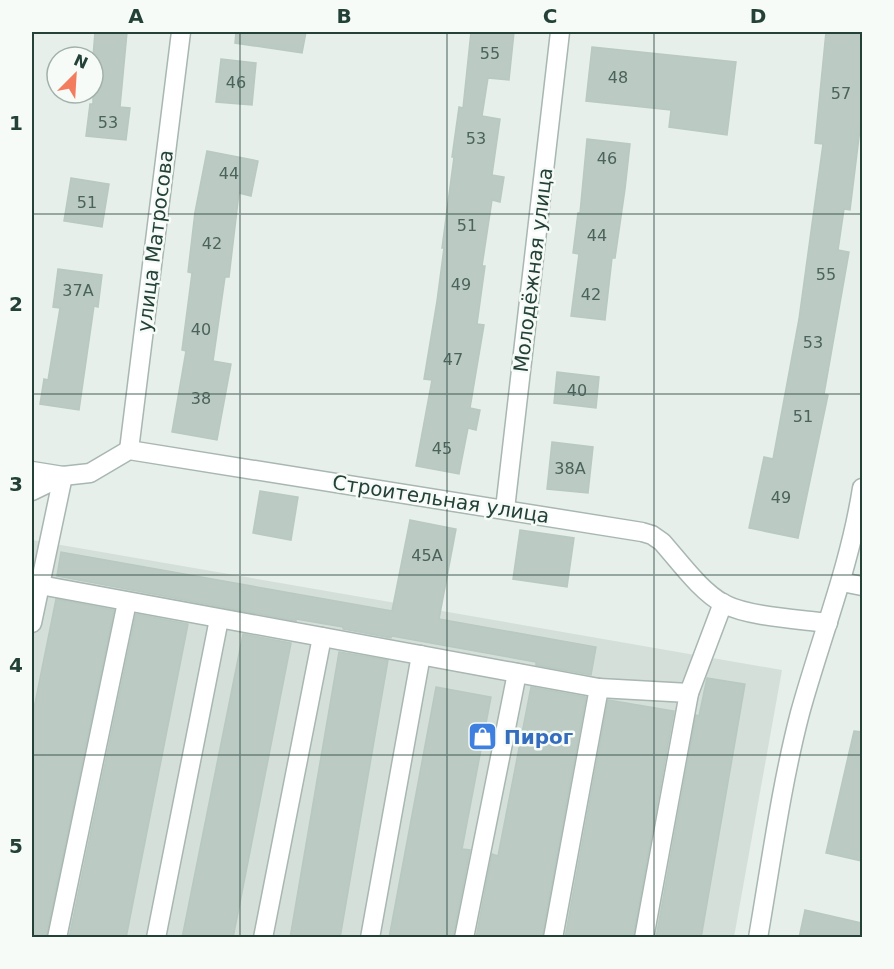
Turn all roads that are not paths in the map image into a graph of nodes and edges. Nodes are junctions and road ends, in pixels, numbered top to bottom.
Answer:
1 (181, 32) edge
2 (560, 32) edge
3 (129, 450) junction
4 (32, 471) edge
5 (63, 476) junction
6 (862, 488) edge
7 (32, 491) edge
8 (505, 509) junction
9 (842, 582) junction
10 (40, 585) junction
11 (862, 586) edge
12 (127, 602) junction
13 (723, 603) junction
14 (219, 619) junction
15 (32, 623) edge
16 (828, 623) junction
17 (322, 637) junction
18 (421, 656) junction
19 (517, 674) junction
20 (599, 688) junction
21 (688, 693) junction
22 (57, 938) edge
23 (156, 938) edge
24 (263, 938) edge
25 (370, 938) edge
26 (464, 938) edge
27 (553, 938) edge
28 (644, 938) edge
29 (758, 938) edge

1 - 3 street, улица Матросова
2 - 8 street, Молодёжная улица
3 - 5 street
3 - 8 street, Строительная улица
4 - 5 street
5 - 7 street
5 - 10 street
6 - 9 street
8 - 13 street, Строительная улица
9 - 11 street
9 - 16 street
10 - 12 street
10 - 15 street
12 - 14 street
12 - 22 street
13 - 16 street, Строительная улица
13 - 21 street
14 - 17 street
14 - 23 street
16 - 29 street
17 - 18 street
17 - 24 street
18 - 19 street
18 - 25 street
19 - 20 street
19 - 26 street
20 - 21 street
20 - 27 street
21 - 28 street

